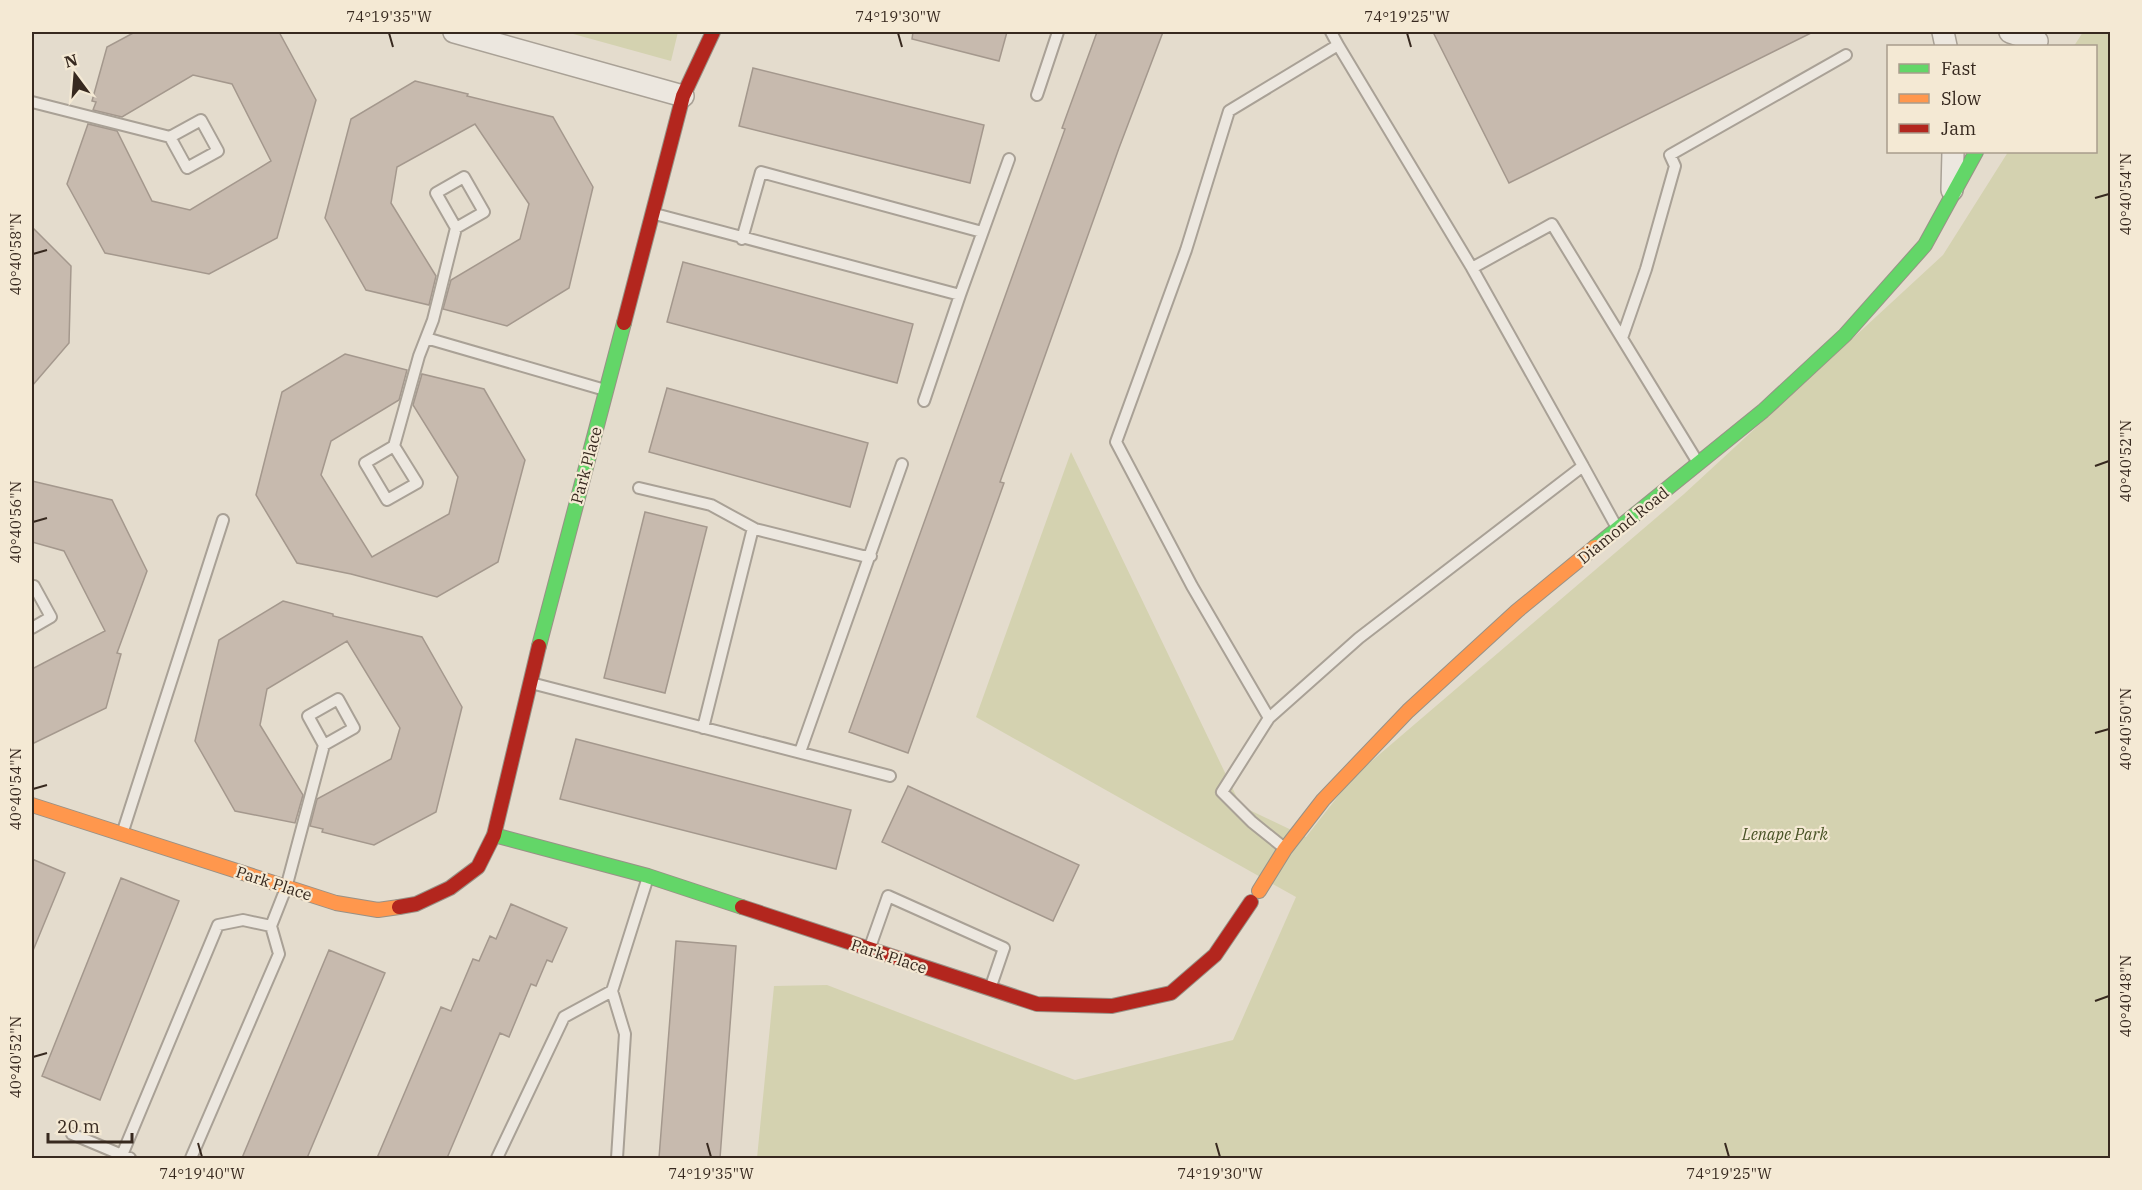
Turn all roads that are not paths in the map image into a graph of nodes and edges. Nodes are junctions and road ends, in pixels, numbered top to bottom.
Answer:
1 (454, 32) edge
2 (713, 32) edge
3 (1058, 32) edge
4 (1331, 32) edge
5 (2010, 32) edge
6 (2038, 40) edge
7 (1338, 45) junction
8 (1846, 56) dead end
9 (1037, 95) dead end
10 (683, 96) junction
11 (32, 102) edge
12 (170, 137) junction
13 (1953, 153) edge
14 (1975, 153) edge
15 (1009, 159) dead end
16 (1952, 194) junction
17 (652, 213) junction
18 (456, 228) junction
19 (982, 232) junction
20 (742, 239) junction
21 (1472, 268) junction
22 (960, 295) junction
23 (426, 338) junction
24 (1622, 338) junction
25 (606, 390) junction
26 (924, 401) dead end
27 (394, 446) junction
28 (1699, 463) junction
29 (902, 464) dead end
30 (1583, 466) junction
31 (639, 488) dead end
32 (223, 520) dead end
33 (753, 528) junction
34 (1617, 529) junction
35 (871, 556) junction
36 (32, 588) edge
37 (32, 628) edge
38 (530, 683) junction
39 (1269, 718) junction
40 (703, 728) junction
41 (324, 745) junction
42 (801, 753) junction
43 (891, 776) dead end
44 (32, 805) edge
45 (122, 834) junction
46 (494, 835) junction
47 (1285, 849) junction
48 (648, 876) junction
49 (286, 888) junction
50 (1255, 896) joint
51 (271, 926) junction
52 (869, 949) junction
53 (990, 989) junction
54 (612, 991) junction
55 (72, 1134) dead end
56 (126, 1157) edge
57 (191, 1158) edge
58 (497, 1158) edge
59 (617, 1158) edge

1 - 10 street
2 - 10 street, Park Place
3 - 9 lane
4 - 7 lane
5 - 6 street
7 - 21 lane
7 - 39 lane
8 - 24 lane
10 - 17 street, Park Place
11 - 12 lane
12 - 12 lane
13 - 16 street
14 - 16 street, Diamond Road
15 - 19 lane
16 - 28 street, Diamond Road
17 - 20 lane
17 - 25 street, Park Place
18 - 18 lane
18 - 23 lane
19 - 20 lane
19 - 22 lane
20 - 22 lane
21 - 24 lane
21 - 30 lane
22 - 26 lane
23 - 25 lane
23 - 27 lane
24 - 28 lane
25 - 38 street, Park Place
27 - 27 lane
28 - 34 street, Diamond Road
29 - 35 lane
30 - 34 lane
30 - 39 lane
31 - 33 lane
32 - 45 lane
33 - 35 lane
33 - 40 lane
34 - 47 street, Diamond Road
35 - 42 lane
36 - 37 lane
38 - 40 lane
38 - 46 street, Park Place
39 - 47 lane
40 - 42 lane
41 - 41 lane
41 - 49 lane
42 - 43 lane
44 - 45 street, Park Place
45 - 49 street, Park Place
46 - 48 street, Park Place
46 - 49 street, Park Place
47 - 50 street, Diamond Road
48 - 52 street, Park Place
48 - 54 lane
49 - 51 lane
50 - 53 street, Park Place
51 - 56 lane
51 - 57 lane
52 - 53 street, Park Place
52 - 53 lane
54 - 58 lane
54 - 59 lane
55 - 56 lane

